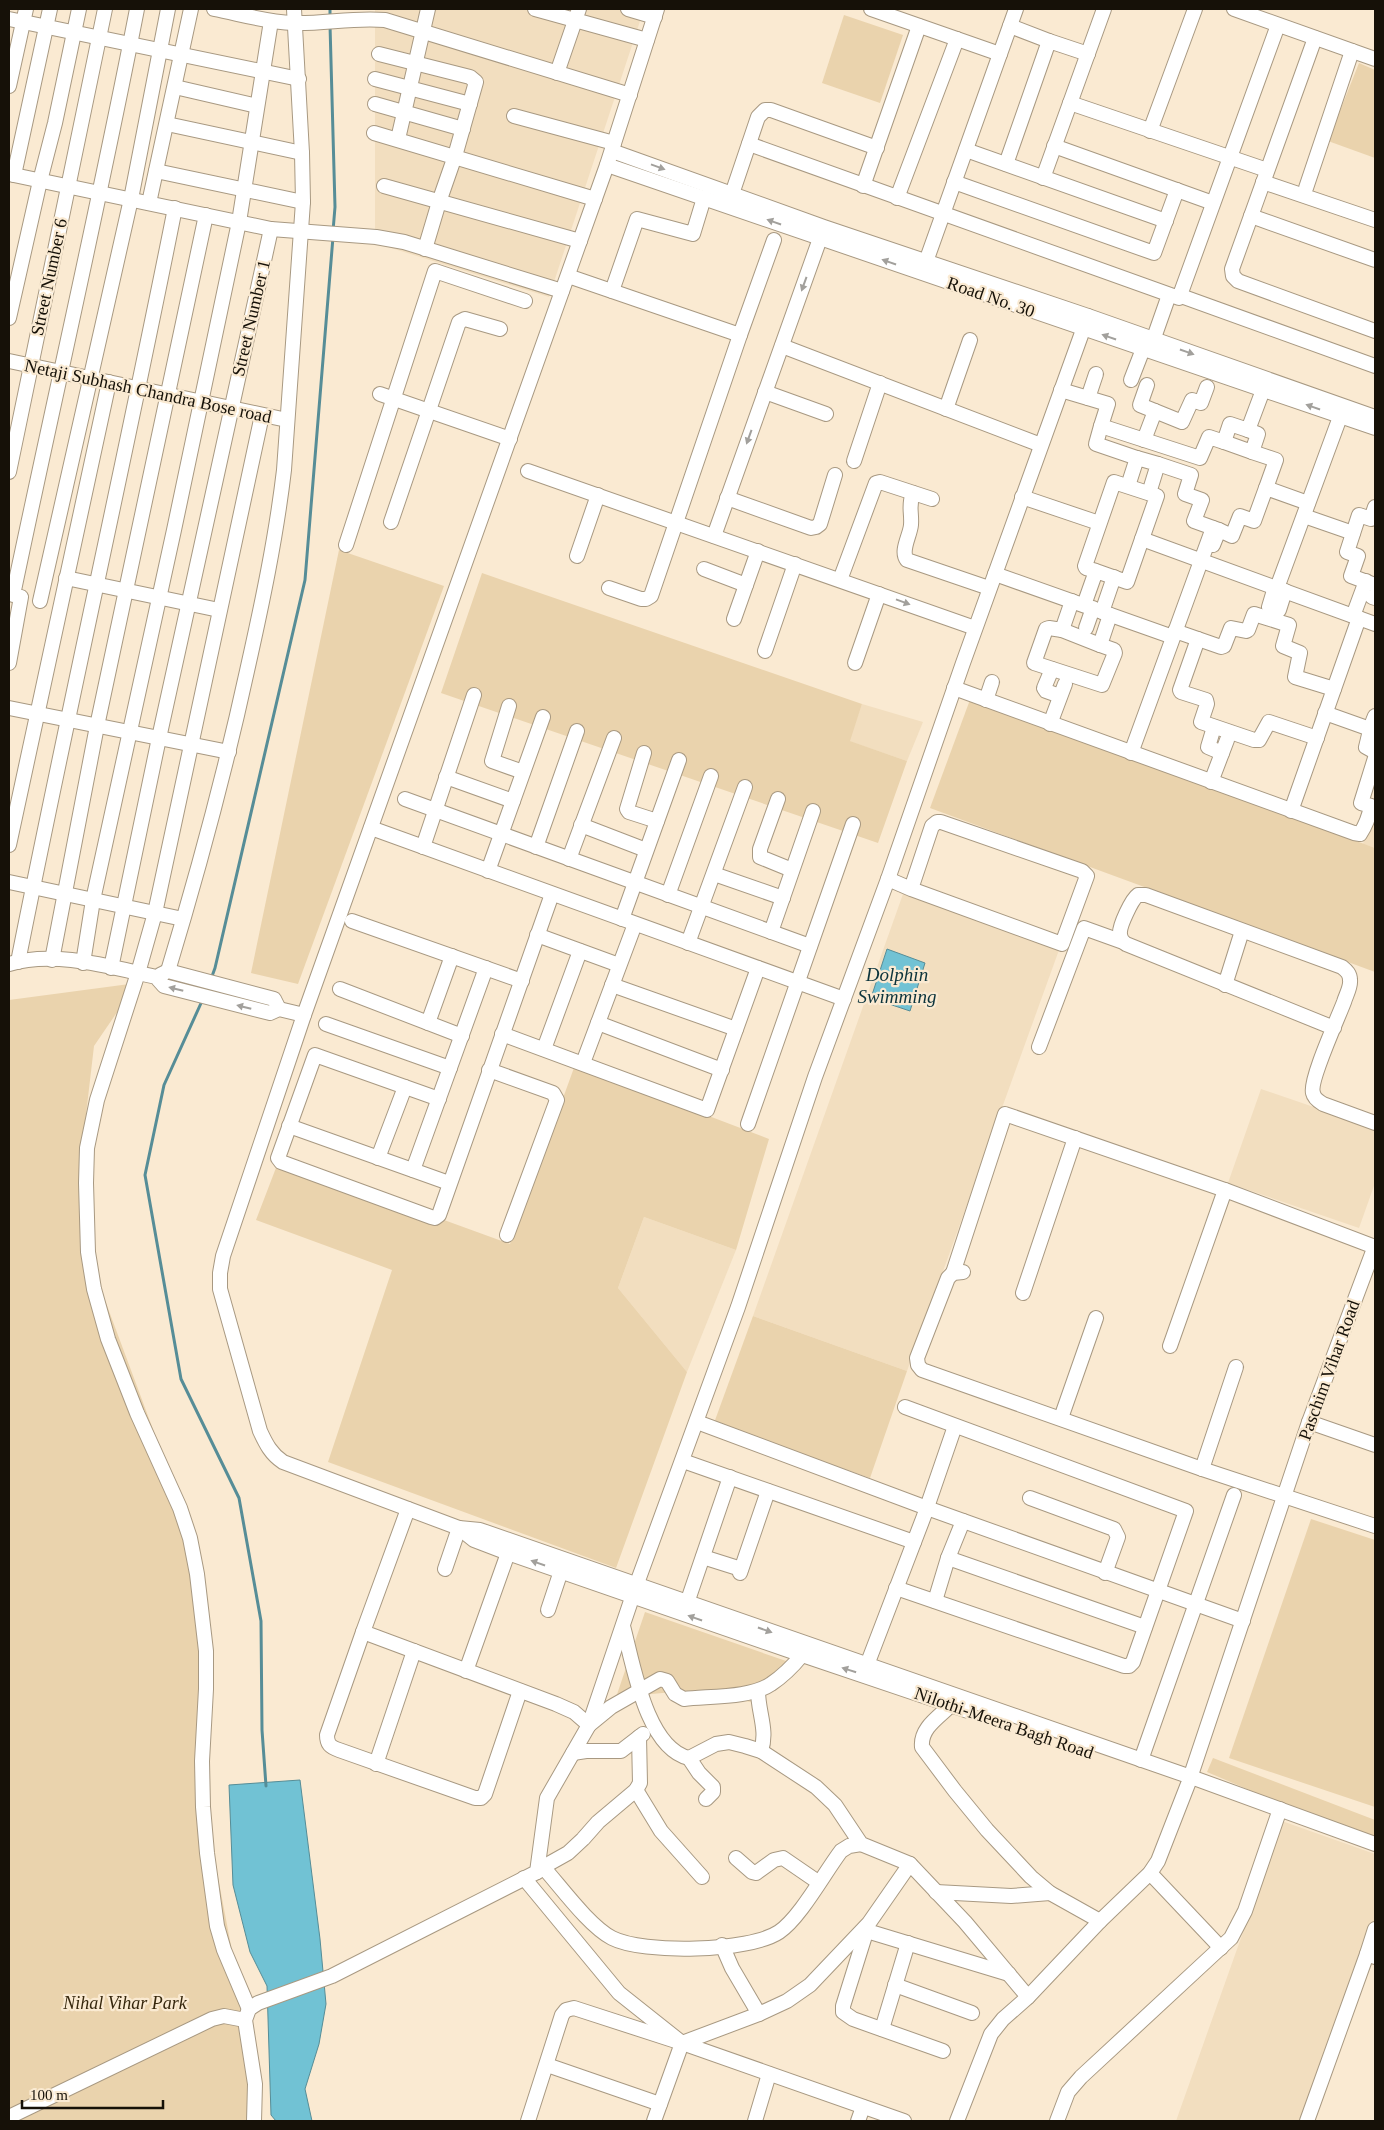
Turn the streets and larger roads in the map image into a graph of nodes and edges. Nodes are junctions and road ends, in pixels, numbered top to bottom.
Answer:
1 (50, 9) edge
2 (79, 9) edge
3 (105, 9) edge
4 (138, 9) edge
5 (168, 9) edge
6 (192, 9) edge
7 (214, 9) edge
8 (294, 9) edge
9 (428, 9) edge
10 (535, 9) edge
11 (628, 9) edge
12 (871, 9) edge
13 (1016, 9) edge
14 (1104, 9) edge
15 (1195, 9) edge
16 (1234, 9) edge
17 (656, 13) edge
18 (577, 14) edge
19 (24, 15) edge
20 (9, 19) edge
21 (271, 21) junction
22 (299, 23) junction
23 (1278, 25) junction
24 (919, 26) junction
25 (1010, 26) junction
26 (46, 27) junction
27 (74, 32) junction
28 (422, 32) junction
29 (99, 38) junction
30 (1315, 38) junction
31 (957, 39) junction
32 (647, 40) junction
33 (1049, 41) junction
34 (130, 44) junction
35 (159, 50) junction
36 (1352, 51) junction
37 (379, 54) dead end
38 (1000, 54) junction
39 (1088, 54) junction
40 (182, 56) junction
41 (1375, 59) edge
42 (416, 63) junction
43 (263, 72) junction
44 (557, 73) junction
45 (299, 79) junction
46 (375, 79) dead end
47 (9, 86) edge
48 (175, 87) junction
49 (411, 88) junction
50 (630, 96) junction
51 (1070, 103) junction
52 (375, 104) dead end
53 (470, 104) junction
54 (257, 106) junction
55 (405, 113) junction
56 (514, 116) dead end
57 (167, 124) junction
58 (463, 129) junction
59 (1150, 131) junction
60 (374, 133) dead end
61 (398, 139) junction
62 (251, 142) junction
63 (749, 144) junction
64 (1054, 146) junction
65 (613, 147) junction
66 (877, 148) junction
67 (966, 150) junction
68 (302, 153) junction
69 (455, 156) junction
70 (1230, 157) junction
71 (1006, 164) junction
72 (607, 165) junction
73 (156, 171) junction
74 (11, 175) edge
75 (1265, 176) junction
76 (1044, 178) junction
77 (40, 181) junction
78 (954, 182) junction
79 (384, 186) dead end
80 (863, 186) junction
81 (68, 188) junction
82 (1306, 188) dead end
83 (243, 189) junction
84 (1177, 190) junction
85 (101, 193) junction
86 (732, 194) junction
87 (704, 198) junction
88 (897, 198) junction
89 (130, 199) junction
90 (595, 199) junction
91 (303, 202) junction
92 (439, 202) junction
93 (149, 203) junction
94 (1213, 203) junction
95 (175, 208) junction
96 (206, 215) junction
97 (943, 215) junction
98 (1251, 216) junction
99 (1375, 220) edge
100 (1166, 221) junction
101 (238, 222) junction
102 (271, 229) junction
103 (308, 232) junction
104 (822, 232) junction
105 (774, 240) dead end
106 (580, 241) junction
107 (425, 249) junction
108 (440, 254) junction
109 (1375, 260) edge
110 (924, 267) junction
111 (435, 271) junction
112 (568, 276) junction
113 (562, 291) junction
114 (612, 291) junction
115 (1175, 296) junction
116 (525, 301) dead end
117 (9, 318) edge
118 (1085, 322) junction
119 (500, 329) dead end
120 (1375, 331) edge
121 (740, 335) junction
122 (970, 340) dead end
123 (782, 346) junction
124 (1149, 347) junction
125 (9, 361) edge
126 (30, 366) junction
127 (1375, 366) edge
128 (60, 372) junction
129 (1096, 374) dead end
130 (89, 378) junction
131 (1131, 380) dead end
132 (109, 382) junction
133 (880, 384) junction
134 (1147, 385) dead end
135 (1259, 385) junction
136 (1207, 387) dead end
137 (139, 389) junction
138 (1061, 390) junction
139 (766, 392) junction
140 (380, 394) dead end
141 (168, 395) junction
142 (1088, 398) junction
143 (395, 399) junction
144 (200, 402) junction
145 (231, 408) junction
146 (946, 409) junction
147 (429, 411) junction
148 (1155, 411) junction
149 (826, 414) dead end
150 (262, 415) junction
151 (1340, 416) junction
152 (1375, 417) edge
153 (287, 420) junction
154 (1101, 426) junction
155 (1375, 428) edge
156 (1248, 430) junction
157 (510, 439) junction
158 (1144, 440) junction
159 (1224, 442) junction
160 (1041, 445) junction
161 (1252, 452) junction
162 (1137, 458) junction
163 (854, 461) dead end
164 (1158, 464) junction
165 (528, 471) dead end
166 (9, 472) edge
167 (835, 474) dead end
168 (1128, 486) junction
169 (913, 492) junction
170 (1265, 492) junction
171 (1149, 493) junction
172 (598, 495) junction
173 (1022, 497) junction
174 (728, 498) junction
175 (932, 499) dead end
176 (1375, 507) edge
177 (1306, 510) junction
178 (391, 522) dead end
179 (677, 523) junction
180 (1099, 523) junction
181 (1216, 529) junction
182 (1353, 533) junction
183 (714, 536) junction
184 (1142, 539) junction
185 (346, 545) dead end
186 (758, 551) junction
187 (577, 556) dead end
188 (1204, 560) junction
189 (795, 564) junction
190 (704, 569) dead end
191 (1096, 572) junction
192 (995, 574) junction
193 (1114, 577) junction
194 (66, 578) junction
195 (840, 580) junction
196 (96, 584) junction
197 (746, 585) junction
198 (608, 588) dead end
199 (990, 588) junction
200 (1279, 589) junction
201 (1372, 590) edge
202 (127, 591) junction
203 (879, 594) junction
204 (14, 595) edge
205 (159, 598) junction
206 (40, 601) junction
207 (188, 604) junction
208 (60, 605) junction
209 (1092, 608) junction
210 (219, 610) junction
211 (1272, 615) junction
212 (1356, 617) junction
213 (734, 619) dead end
214 (1375, 624) edge
215 (975, 628) junction
216 (1086, 628) dead end
217 (1062, 630) junction
218 (1174, 634) junction
219 (1198, 639) junction
220 (1100, 644) junction
221 (765, 651) dead end
222 (9, 663) edge
223 (855, 663) dead end
224 (1052, 669) junction
225 (992, 682) dead end
226 (1157, 682) junction
227 (954, 688) junction
228 (1334, 689) junction
229 (1180, 690) junction
230 (474, 695) dead end
231 (986, 700) junction
232 (509, 706) dead end
233 (9, 708) edge
234 (1325, 713) junction
235 (37, 714) junction
236 (543, 717) dead end
237 (67, 720) junction
238 (1372, 722) edge
239 (1050, 724) junction
240 (97, 726) junction
241 (1214, 726) junction
242 (129, 732) junction
243 (577, 732) dead end
244 (159, 738) junction
245 (614, 738) dead end
246 (1317, 738) junction
247 (1227, 740) dead end
248 (191, 745) junction
249 (229, 752) junction
250 (1375, 752) edge
251 (644, 753) dead end
252 (1131, 753) junction
253 (1222, 753) junction
254 (1375, 758) edge
255 (679, 760) dead end
256 (523, 772) junction
257 (711, 776) dead end
258 (446, 777) junction
259 (1211, 782) junction
260 (745, 787) dead end
261 (405, 799) dead end
262 (778, 799) dead end
263 (1373, 800) edge
264 (512, 801) junction
265 (435, 810) junction
266 (813, 811) dead end
267 (1291, 811) junction
268 (657, 821) junction
269 (852, 824) dead end
270 (581, 825) junction
271 (371, 828) junction
272 (501, 834) junction
273 (9, 845) edge
274 (423, 847) junction
275 (536, 847) junction
276 (646, 850) junction
277 (568, 859) junction
278 (488, 870) junction
279 (792, 870) junction
280 (714, 874) junction
281 (888, 879) junction
282 (9, 882) edge
283 (635, 883) junction
284 (32, 887) junction
285 (911, 889) junction
286 (64, 894) junction
287 (552, 894) junction
288 (668, 895) junction
289 (783, 898) junction
290 (93, 900) junction
291 (125, 907) junction
292 (702, 907) junction
293 (155, 913) junction
294 (184, 919) junction
295 (352, 921) dead end
296 (628, 921) junction
297 (1242, 931) junction
298 (771, 932) junction
299 (537, 936) junction
300 (1123, 942) junction
301 (688, 943) junction
302 (810, 946) junction
303 (580, 951) junction
304 (452, 956) junction
305 (52, 960) junction
306 (13, 963) edge
307 (83, 963) junction
308 (619, 965) junction
309 (111, 968) junction
310 (486, 968) junction
311 (758, 968) junction
312 (138, 973) junction
313 (167, 974) junction
314 (522, 981) junction
315 (797, 982) junction
316 (612, 985) junction
317 (1225, 985) junction
318 (340, 989) dead end
319 (844, 999) junction
320 (279, 1009) junction
321 (304, 1015) junction
322 (428, 1023) junction
323 (598, 1023) junction
324 (326, 1024) dead end
325 (1334, 1028) junction
326 (736, 1029) junction
327 (502, 1034) junction
328 (462, 1036) junction
329 (1039, 1047) dead end
330 (544, 1049) junction
331 (583, 1063) junction
332 (450, 1068) junction
333 (489, 1070) junction
334 (722, 1070) junction
335 (405, 1087) junction
336 (439, 1099) junction
337 (1375, 1123) edge
338 (748, 1124) dead end
339 (289, 1126) junction
340 (1076, 1138) junction
341 (378, 1158) junction
342 (413, 1170) junction
343 (449, 1183) junction
344 (1225, 1190) junction
345 (507, 1236) dead end
346 (1375, 1246) edge
347 (1022, 1292) dead end
348 (1096, 1318) dead end
349 (1170, 1346) dead end
350 (1236, 1367) dead end
351 (905, 1407) dead end
352 (1061, 1418) junction
353 (697, 1422) junction
354 (1310, 1422) junction
355 (956, 1426) junction
356 (1375, 1445) edge
357 (683, 1461) junction
358 (1202, 1469) junction
359 (730, 1478) junction
360 (768, 1491) junction
361 (1234, 1495) dead end
362 (1285, 1496) junction
363 (1030, 1498) dead end
364 (926, 1508) junction
365 (408, 1509) junction
366 (963, 1521) junction
367 (1375, 1526) edge
368 (459, 1528) junction
369 (914, 1542) junction
370 (508, 1553) junction
371 (703, 1557) junction
372 (948, 1558) junction
373 (444, 1569) dead end
374 (561, 1571) junction
375 (1105, 1573) junction
376 (896, 1588) junction
377 (635, 1591) junction
378 (1158, 1592) junction
379 (935, 1601) junction
380 (687, 1603) junction
381 (1195, 1605) junction
382 (548, 1610) dead end
383 (1243, 1621) junction
384 (623, 1626) junction
385 (1145, 1627) junction
386 (363, 1632) junction
387 (414, 1651) junction
388 (802, 1655) junction
389 (867, 1665) junction
390 (466, 1671) junction
391 (641, 1690) junction
392 (520, 1691) junction
393 (758, 1691) junction
394 (953, 1701) junction
395 (589, 1725) junction
396 (654, 1726) junction
397 (639, 1737) junction
398 (761, 1752) junction
399 (573, 1753) junction
400 (689, 1758) junction
401 (1142, 1760) junction
402 (376, 1764) junction
403 (1189, 1780) junction
404 (636, 1790) junction
405 (706, 1799) dead end
406 (1278, 1812) junction
407 (861, 1844) junction
408 (1375, 1844) edge
409 (1375, 1851) edge
410 (736, 1858) dead end
411 (910, 1864) junction
412 (535, 1872) junction
413 (1150, 1873) junction
414 (702, 1877) dead end
415 (818, 1882) junction
416 (936, 1892) junction
417 (1050, 1893) junction
418 (1100, 1921) junction
419 (868, 1927) junction
420 (1375, 1930) edge
421 (908, 1943) junction
422 (722, 1945) junction
423 (1221, 1948) junction
424 (1371, 1955) edge
425 (1009, 1974) junction
426 (895, 1985) junction
427 (1028, 1997) junction
428 (250, 2010) junction
429 (972, 2013) dead end
430 (759, 2014) junction
431 (882, 2029) junction
432 (682, 2043) junction
433 (943, 2051) dead end
434 (547, 2065) junction
435 (769, 2074) junction
436 (660, 2104) junction
437 (863, 2107) junction
438 (9, 2117) edge
439 (254, 2121) edge
440 (528, 2121) edge
441 (654, 2121) edge
442 (755, 2121) edge
443 (858, 2121) edge
444 (904, 2121) edge
445 (957, 2121) edge
446 (1058, 2121) edge
447 (1307, 2121) edge

1 - 26 street
2 - 27 street
3 - 29 street, Street Number 6
4 - 34 street
5 - 35 street
6 - 40 street
7 - 21 street
8 - 22 street
9 - 28 street
10 - 18 street
11 - 17 street
12 - 24 street
13 - 25 street
14 - 39 street
15 - 59 street
16 - 23 street
17 - 32 street
18 - 32 street
18 - 44 street
19 - 20 street
19 - 26 street
19 - 47 street
21 - 22 street
21 - 43 street
22 - 28 street
22 - 45 street
23 - 30 street
23 - 70 street
24 - 31 street
24 - 66 street
25 - 33 street
25 - 38 street
26 - 27 street
26 - 74 street
27 - 29 street
27 - 77 street
28 - 42 street
28 - 44 street
29 - 34 street
29 - 81 street, Street Number 6
30 - 36 street
30 - 75 street
31 - 38 street
31 - 88 street
32 - 50 street
33 - 39 street
33 - 71 street
34 - 35 street
34 - 85 street
35 - 40 street
35 - 89 street
36 - 41 street
36 - 82 street
37 - 42 street
38 - 67 street
39 - 51 street
40 - 43 street
40 - 48 street
42 - 49 street
42 - 53 street
43 - 45 street
43 - 54 street
44 - 50 street
45 - 68 street
46 - 49 street
48 - 54 street
48 - 57 street
49 - 53 street
49 - 55 street
50 - 65 street
51 - 59 street
51 - 64 street
52 - 55 street
53 - 58 street
54 - 62 street
55 - 58 street
55 - 61 street
56 - 65 street, Road No. 30
57 - 62 street
57 - 73 street
58 - 69 street
59 - 70 street
60 - 61 street
61 - 69 street
62 - 68 street
62 - 83 street
63 - 66 street
63 - 80 street
63 - 86 street
64 - 76 street
64 - 84 street
65 - 72 street
65 -> 86 street, Road No. 30
66 - 80 street
67 - 71 street
67 - 78 street
68 - 91 street
69 - 90 street
69 - 92 street
70 - 75 street
70 - 94 street
71 - 76 street
72 - 87 street, Road No. 30
72 - 90 street
73 - 83 street
73 - 93 street
74 - 77 street
75 - 98 street
75 - 99 street
76 - 100 street
77 - 81 street
77 - 117 street
78 - 97 street
78 - 100 street
79 - 92 street
80 - 88 street
81 - 85 street
81 - 126 street, Street Number 6
83 - 91 street
83 - 101 street
84 - 94 street
84 - 100 street
85 - 89 street
85 - 128 street
86 - 104 street, Road No. 30
104 -> 87 street, Road No. 30
87 - 114 street
88 - 97 street
89 - 93 street
89 - 130 street
90 - 106 street
91 - 103 street
92 - 106 street
92 - 107 street
93 - 95 street
94 - 115 street
95 - 96 street
95 - 137 street
96 - 101 street
96 - 141 street
97 - 110 street
97 - 115 street
98 - 109 street
98 - 120 street
101 - 102 street
101 - 144 street
102 - 103 street
102 - 145 street, Street Number 1
103 - 107 street
103 - 153 street
104 - 110 street, Road No. 30
104 -> 123 street
105 - 121 street
106 - 112 street
107 - 108 street
108 - 111 street
108 - 113 street
110 - 118 street, Road No. 30
111 - 116 street
111 - 143 street
112 - 113 street
112 - 114 street
113 - 157 street
114 - 121 street
115 - 124 street
115 - 127 street
118 - 124 street, Road No. 30
118 - 138 street
119 - 147 street
121 - 179 street
122 - 146 street
123 - 133 street
123 - 139 street
124 - 131 street
124 - 135 street, Road No. 30
125 - 126 street, Netaji Subhash Chandra Bose road
126 - 128 street, Netaji Subhash Chandra Bose road
126 - 166 street, Street Number 6
128 - 130 street, Netaji Subhash Chandra Bose road
128 - 204 street
129 - 142 street
130 - 132 street, Netaji Subhash Chandra Bose road
130 - 206 street
132 - 137 street, Netaji Subhash Chandra Bose road
132 - 194 street
133 - 146 street
133 - 163 street
134 - 148 street
151 -> 135 street, Road No. 30
135 - 152 street, Road No. 30
135 - 156 street
136 - 148 street
137 - 141 street, Netaji Subhash Chandra Bose road
137 - 196 street
138 - 142 street
138 - 160 street
139 - 149 street
139 -> 174 street
140 - 143 street
141 - 144 street, Netaji Subhash Chandra Bose road
141 - 202 street
142 - 154 street
143 - 147 street
143 - 185 street
144 - 145 street, Netaji Subhash Chandra Bose road
144 - 205 street
145 - 150 street, Netaji Subhash Chandra Bose road
145 - 207 street, Street Number 1
146 - 160 street
147 - 157 street
147 - 178 street
148 - 158 street
150 - 153 street, Netaji Subhash Chandra Bose road
150 - 210 street
151 - 155 street, Road No. 30
151 - 177 street
153 - 249 street
154 - 158 street
154 - 162 street
156 - 159 street
156 - 161 street
157 - 271 street
158 - 159 street
159 - 161 street
160 - 173 street
161 - 170 street
162 - 164 street
162 - 168 street
164 - 171 street
164 - 181 street
165 - 172 street
167 - 174 street
168 - 171 street
168 - 180 street
169 - 175 street
169 - 195 street
169 - 199 street
170 - 177 street
170 - 181 street
171 - 184 street
172 - 179 street
172 - 187 street
173 - 180 street
173 - 192 street
174 - 183 street
176 - 182 street
177 - 182 street
177 - 200 street
179 - 183 street
179 - 198 street
180 - 191 street
181 - 188 street
182 - 201 street
183 - 186 street
184 - 188 street
184 - 193 street
186 - 189 street
186 - 197 street
188 - 200 street
188 - 218 street
189 - 195 street
189 - 221 street
190 - 197 street
191 - 193 street
191 - 209 street
192 - 199 street
192 - 209 street
193 - 209 street
194 - 196 street
194 - 208 street
195 - 203 street
196 - 202 street
196 - 237 street
197 - 213 street
199 - 215 street
200 - 211 street
200 - 212 street
201 - 212 street
202 - 205 street
202 - 240 street
203 -> 215 street
203 - 223 street
204 - 206 street
204 - 222 street
205 - 207 street
205 - 242 street
206 - 208 street
207 - 210 street
207 - 244 street, Street Number 1
208 - 235 street
209 - 216 street
209 - 217 street
209 - 218 street
209 - 220 street
210 - 248 street
211 - 219 street
211 - 228 street
212 - 214 street
212 - 228 street
215 - 227 street
217 - 220 street
217 - 224 street
218 - 219 street
218 - 226 street
219 - 229 street
220 - 224 street
224 - 239 street
225 - 231 street
226 - 229 street
226 - 252 street
227 - 231 street
227 - 281 street
228 - 234 street
229 - 241 street
230 - 258 street
231 - 239 street
232 - 256 street
233 - 235 street
234 - 238 street
234 - 246 street
235 - 237 street
235 - 273 street
236 - 256 street
237 - 240 street
237 - 284 street
238 - 250 street
239 - 252 street
240 - 242 street
240 - 286 street
241 - 246 street
241 - 253 street
242 - 244 street
242 - 290 street
243 - 275 street
244 - 248 street
244 - 291 street, Street Number 1
245 - 270 street
246 - 267 street
247 - 253 street
248 - 249 street
248 - 293 street
249 - 294 street
251 - 268 street
252 - 259 street
253 - 259 street
254 - 263 street
255 - 268 street
256 - 264 street
257 - 288 street
258 - 264 street
258 - 265 street
259 - 267 street
260 - 280 street
261 - 265 street
262 - 279 street
263 - 267 street
264 - 272 street
265 - 272 street
265 - 274 street
266 - 279 street
268 - 276 street
269 - 302 street
270 - 276 street
270 - 277 street
271 - 274 street
271 - 321 street
272 - 275 street
272 - 278 street
274 - 278 street
275 - 277 street
276 - 283 street
277 - 283 street
278 - 287 street
279 - 289 street
280 - 289 street
280 - 292 street
281 - 285 street
281 - 319 street
282 - 284 street
283 - 288 street
283 - 296 street
284 - 286 street
284 - 306 street
285 - 285 street
286 - 290 street
286 - 305 street
287 - 296 street
287 - 299 street
288 - 292 street
289 - 298 street
290 - 291 street
290 - 307 street
291 - 293 street
291 - 309 street, Street Number 1
292 - 298 street
292 - 301 street
293 - 294 street
293 - 312 street
294 - 313 street
295 - 304 street
296 - 301 street
296 - 308 street
297 - 300 street
297 - 317 street
297 - 325 street
298 - 302 street
299 - 303 street
299 - 314 street
300 - 317 street
300 - 329 street
301 - 311 street
302 - 315 street
303 - 308 street
303 - 330 street
304 - 310 street
304 - 322 street
305 - 306 street
305 - 307 street
307 - 309 street
308 - 316 street
309 - 312 street
310 - 314 street
310 - 328 street
311 - 315 street
311 - 326 street
312 - 313 street
312 - 428 street
313 - 320 street
320 -> 313 street
314 - 327 street
315 - 319 street
315 - 338 street
316 - 323 street
316 - 326 street
317 - 325 street
318 - 322 street
319 - 353 street
320 - 321 street
321 - 365 street
322 - 328 street
323 - 331 street
323 - 334 street
324 - 332 street
325 - 337 street
326 - 334 street
327 - 330 street
327 - 333 street
328 - 332 street
330 - 331 street
331 - 334 street
332 - 336 street
333 - 343 street
333 - 345 street
335 - 336 street
335 - 339 street
335 - 341 street
336 - 342 street
339 - 341 street
339 - 343 street
340 - 344 street
340 - 347 street
340 - 352 street
341 - 342 street
342 - 343 street
344 - 346 street
344 - 349 street
346 - 354 street, Paschim Vihar Road
348 - 352 street
350 - 358 street
351 - 355 street
352 - 358 street
353 - 357 street
353 - 364 street
354 - 356 street
354 - 362 street, Paschim Vihar Road
355 - 364 street
355 - 378 street
357 - 359 street
357 - 377 street
358 - 362 street
359 - 360 street
359 - 371 street
360 - 369 street
360 - 371 street
361 - 381 street
362 - 367 street
362 - 383 street, Paschim Vihar Road
363 - 375 street
364 - 366 street
364 - 369 street
365 - 368 street
365 - 386 street
366 - 372 street
366 - 375 street
368 - 370 street
368 - 373 street
368 - 377 street
369 - 376 street
374 -> 370 street
370 - 390 street
371 - 380 street
372 - 379 street
372 - 385 street
374 - 377 street
374 - 382 street
375 - 378 street
376 - 379 street
376 - 389 street
377 - 380 street, Nilothi-Meera Bagh Road
377 - 384 street
388 -> 377 street, Nilothi-Meera Bagh Road
378 - 381 street
378 - 385 street
379 - 385 street
380 -> 389 street, Nilothi-Meera Bagh Road
381 - 383 street
381 - 401 street
383 - 403 street, Paschim Vihar Road
384 - 391 street
384 - 395 street
386 - 387 street
386 - 402 street
387 - 390 street
387 - 402 street
388 - 393 street
394 -> 388 street, Nilothi-Meera Bagh Road
389 - 394 street, Nilothi-Meera Bagh Road
390 - 392 street
391 - 393 street
391 - 395 street
391 - 396 street
392 - 395 street
392 - 402 street
393 - 398 street
394 - 401 street, Nilothi-Meera Bagh Road
394 - 403 street, Nilothi-Meera Bagh Road
394 - 417 street
395 - 399 street
396 - 397 street
396 - 400 street
397 - 399 street
397 - 404 street
398 - 400 street
398 - 407 street
399 - 412 street
400 - 405 street
401 - 403 street, Nilothi-Meera Bagh Road
403 - 406 street, Nilothi-Meera Bagh Road
403 - 413 street, Paschim Vihar Road
404 - 412 street
404 - 414 street
406 - 408 street, Nilothi-Meera Bagh Road
406 - 409 street, Nilothi-Meera Bagh Road
406 - 423 street
407 - 411 street
407 - 415 street
410 - 415 street
411 - 416 street
411 - 419 street
412 - 422 street
412 - 428 street
412 - 432 street
413 - 418 street, Paschim Vihar Road
413 - 423 street
415 - 422 street
416 - 417 street
416 - 425 street
417 - 418 street
418 - 427 street, Paschim Vihar Road
419 - 421 street
419 - 430 street
419 - 431 street
420 - 424 street
421 - 425 street
421 - 426 street
422 - 430 street
423 - 446 street
424 - 447 street
425 - 427 street
426 - 429 street
426 - 431 street
427 - 445 street, Paschim Vihar Road
428 - 438 street
428 - 439 street
430 - 432 street
431 - 433 street
432 - 434 street
432 - 435 street
432 - 436 street
434 - 436 street
434 - 440 street
435 - 437 street
435 - 442 street
436 - 441 street
437 - 443 street
437 - 444 street

